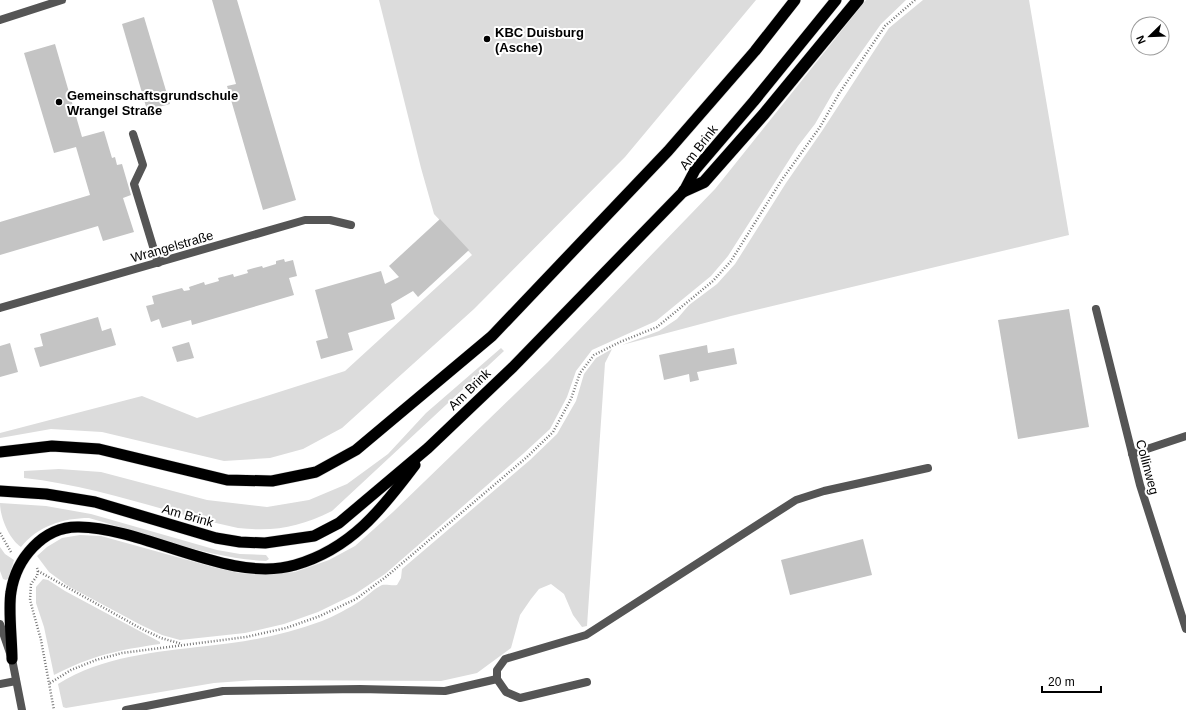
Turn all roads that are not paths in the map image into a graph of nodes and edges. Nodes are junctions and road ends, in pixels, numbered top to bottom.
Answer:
1 (62, 0) edge
2 (795, 0) edge
3 (836, 0) edge
4 (858, 0) edge
5 (0, 20) edge
6 (133, 134) dead end
7 (684, 192) junction
8 (351, 225) dead end
9 (158, 263) junction
10 (0, 308) edge
11 (1096, 309) dead end
12 (1186, 436) edge
13 (428, 448) junction
14 (0, 452) edge
15 (1132, 454) junction
16 (928, 468) dead end
17 (0, 491) edge
18 (0, 624) edge
19 (1186, 629) edge
20 (12, 658) junction
21 (497, 679) junction
22 (16, 681) junction
23 (588, 682) dead end
24 (0, 684) edge
25 (22, 710) edge
26 (126, 710) edge

1 - 5 street
2 - 14 highway, Am Brink
3 - 7 highway, Am Brink
4 - 7 highway
6 - 9 street
7 - 13 highway, Am Brink
8 - 9 street, Wrangelstraße
9 - 10 street, Wrangelstraße
11 - 15 street, Collinweg
12 - 15 street
13 - 17 highway, Am Brink
13 - 20 highway
15 - 19 street, Collinweg
16 - 21 street
18 - 20 street
20 - 22 street
21 - 23 street
21 - 26 street
22 - 24 street
22 - 25 street

